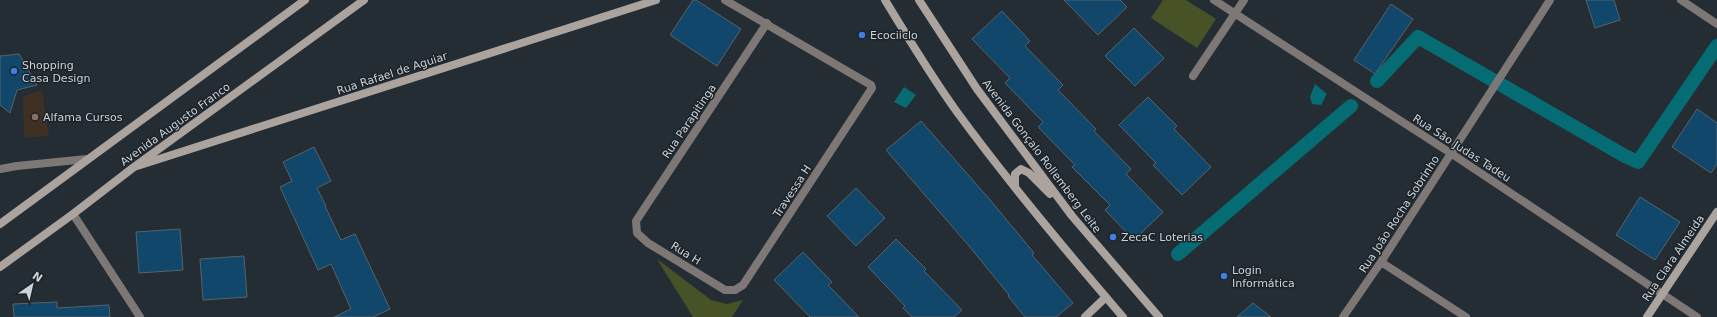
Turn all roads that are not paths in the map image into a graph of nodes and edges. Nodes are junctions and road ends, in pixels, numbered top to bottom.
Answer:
1 (304, 0) edge
2 (364, 0) edge
3 (656, 0) edge
4 (725, 0) edge
5 (885, 0) edge
6 (919, 0) edge
7 (1214, 0) edge
8 (1244, 0) edge
9 (1550, 0) edge
10 (1680, 0) edge
11 (1234, 15) junction
12 (1714, 22) edge
13 (767, 24) junction
14 (1193, 76) dead end
15 (1452, 154) junction
16 (87, 159) junction
17 (134, 166) junction
18 (0, 169) edge
19 (1015, 189) junction
20 (1717, 212) edge
21 (73, 214) junction
22 (1072, 216) junction
23 (0, 224) edge
24 (637, 233) joint
25 (1381, 262) junction
26 (0, 267) edge
27 (725, 290) joint
28 (1662, 294) junction
29 (1106, 297) junction
30 (140, 317) edge
31 (1085, 317) edge
32 (1123, 317) edge
33 (1159, 317) edge
34 (1343, 317) edge
35 (1466, 317) edge
36 (1647, 317) edge
37 (1697, 317) edge

1 - 16 main road
2 - 17 main road, Avenida Augusto Franco
3 - 17 main road, Rua Rafael de Aguiar
4 - 13 street
5 - 19 main road
6 - 22 main road, Avenida Gonçalo Rollemberg Leite
7 - 11 street, Rua São Judas Tadeu
8 - 11 street
9 - 15 street, Rua João Rocha Sobrinho
10 - 12 street
11 - 14 street
11 - 15 street, Rua São Judas Tadeu
13 - 24 street, Rua Parapitinga
13 - 27 street, Travessa H
15 - 25 street, Rua João Rocha Sobrinho
15 - 28 street, Rua São Judas Tadeu
16 - 18 street
16 - 23 main road
17 - 21 main road, Avenida Augusto Franco
19 - 22 main road
19 - 29 main road
20 - 28 main road, Rua Clara Almeida
21 - 26 main road, Avenida Augusto Franco
21 - 30 street
22 - 33 main road, Avenida Gonçalo Rollemberg Leite
24 - 27 street, Rua H
25 - 34 street, Rua João Rocha Sobrinho
25 - 35 street
28 - 36 main road, Rua Clara Almeida
28 - 37 street, Rua São Judas Tadeu
29 - 31 main road
29 - 32 main road

